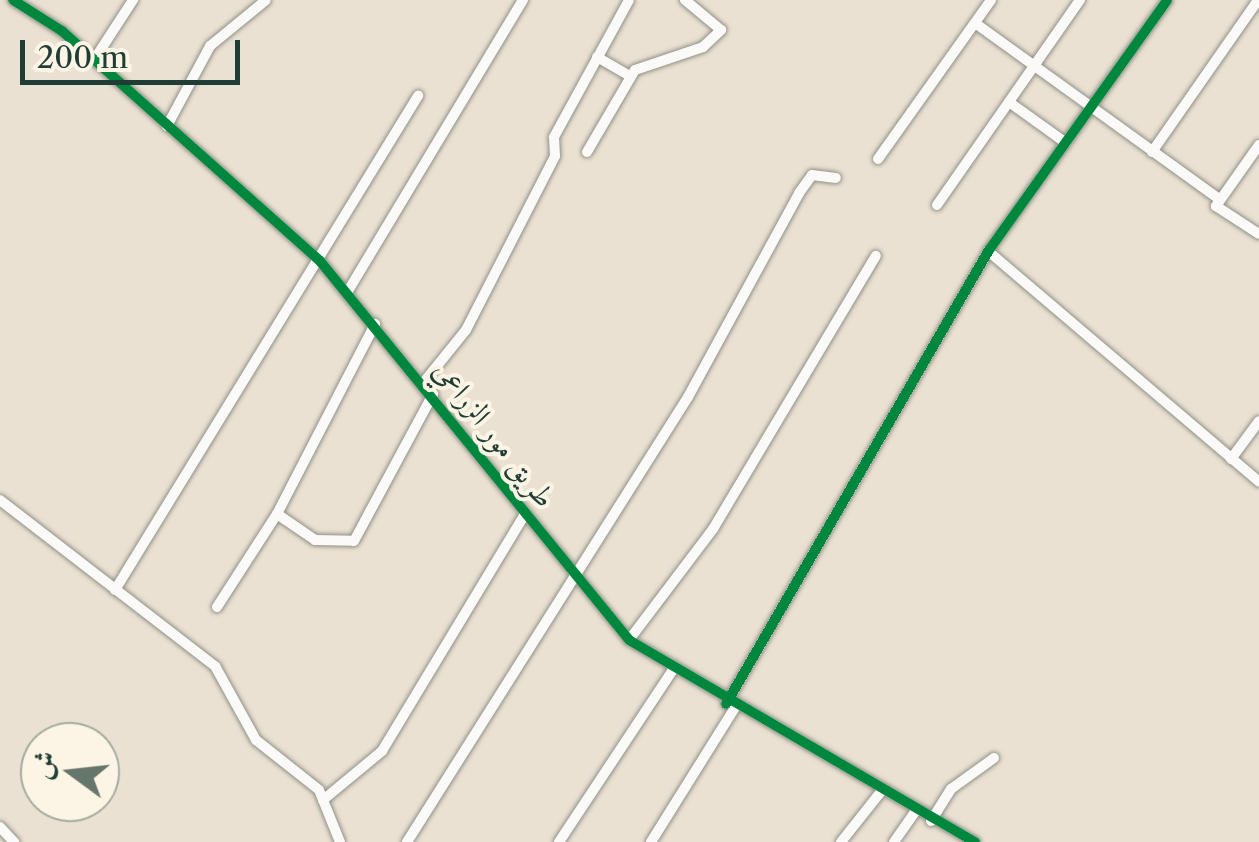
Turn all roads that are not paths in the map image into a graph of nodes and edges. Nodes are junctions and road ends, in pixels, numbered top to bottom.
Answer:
1 (14, 0) edge
2 (134, 0) edge
3 (266, 0) edge
4 (523, 0) edge
5 (629, 0) edge
6 (685, 0) edge
7 (991, 0) edge
8 (1080, 0) edge
9 (1167, 0) edge
10 (1256, 2) edge
11 (975, 23) junction
12 (596, 57) junction
13 (94, 60) junction
14 (1033, 67) junction
15 (630, 76) junction
16 (418, 96) dead end
17 (1009, 102) junction
18 (1090, 108) junction
19 (167, 126) junction
20 (1066, 143) junction
21 (1259, 145) edge
22 (587, 152) dead end
23 (1152, 152) junction
24 (878, 158) dead end
25 (836, 178) dead end
26 (1220, 200) junction
27 (937, 205) dead end
28 (1259, 234) edge
29 (988, 252) junction
30 (876, 256) dead end
31 (320, 261) junction
32 (348, 292) junction
33 (375, 324) junction
34 (424, 382) junction
35 (433, 394) junction
36 (1259, 421) edge
37 (1231, 459) junction
38 (1259, 482) edge
39 (0, 500) edge
40 (277, 514) junction
41 (525, 514) junction
42 (576, 582) junction
43 (115, 590) junction
44 (217, 607) dead end
45 (629, 640) junction
46 (672, 671) junction
47 (730, 706) junction
48 (994, 758) dead end
49 (880, 793) junction
50 (323, 800) junction
51 (916, 812) junction
52 (930, 821) junction
53 (0, 826) edge
54 (14, 842) edge
55 (340, 842) edge
56 (407, 842) edge
57 (559, 842) edge
58 (652, 842) edge
59 (841, 842) edge
60 (894, 842) edge
61 (975, 842) edge

1 - 13 street, طريق مور الزراعي
2 - 13 street
3 - 19 street
4 - 32 street
5 - 12 street
6 - 15 street
7 - 11 street
8 - 14 street
9 - 18 street
10 - 23 street
11 - 14 street
11 - 24 street
12 - 15 street
12 - 34 street
13 - 19 street, طريق مور الزراعي
14 - 17 street
14 - 18 street
15 - 22 street
16 - 31 street
17 - 20 street
17 - 27 street
18 - 20 street
18 - 23 street
19 - 31 street, طريق مور الزراعي
20 - 29 street
21 - 26 street
23 - 26 street
25 - 42 street
26 - 28 street
29 - 37 street
29 - 47 street
30 - 45 street
31 - 32 street, طريق مور الزراعي
31 - 43 street
32 - 33 street, طريق مور الزراعي
33 - 34 street, طريق مور الزراعي
33 - 40 street
34 - 35 street, طريق مور الزراعي
35 - 40 street
35 - 41 street, طريق مور الزراعي
36 - 37 street
37 - 38 street
39 - 43 street
40 - 44 street
41 - 42 street, طريق مور الزراعي
41 - 50 street
42 - 45 street, طريق مور الزراعي
42 - 56 street
43 - 50 street
45 - 46 street, طريق مور الزراعي
46 - 47 street, طريق مور الزراعي
46 - 57 street
47 - 49 street, طريق مور الزراعي
47 - 58 street
48 - 52 street
49 - 51 street, طريق مور الزراعي
49 - 59 street
50 - 55 street
51 - 52 street, طريق مور الزراعي
51 - 60 street
52 - 61 street, طريق مور الزراعي
53 - 54 street

